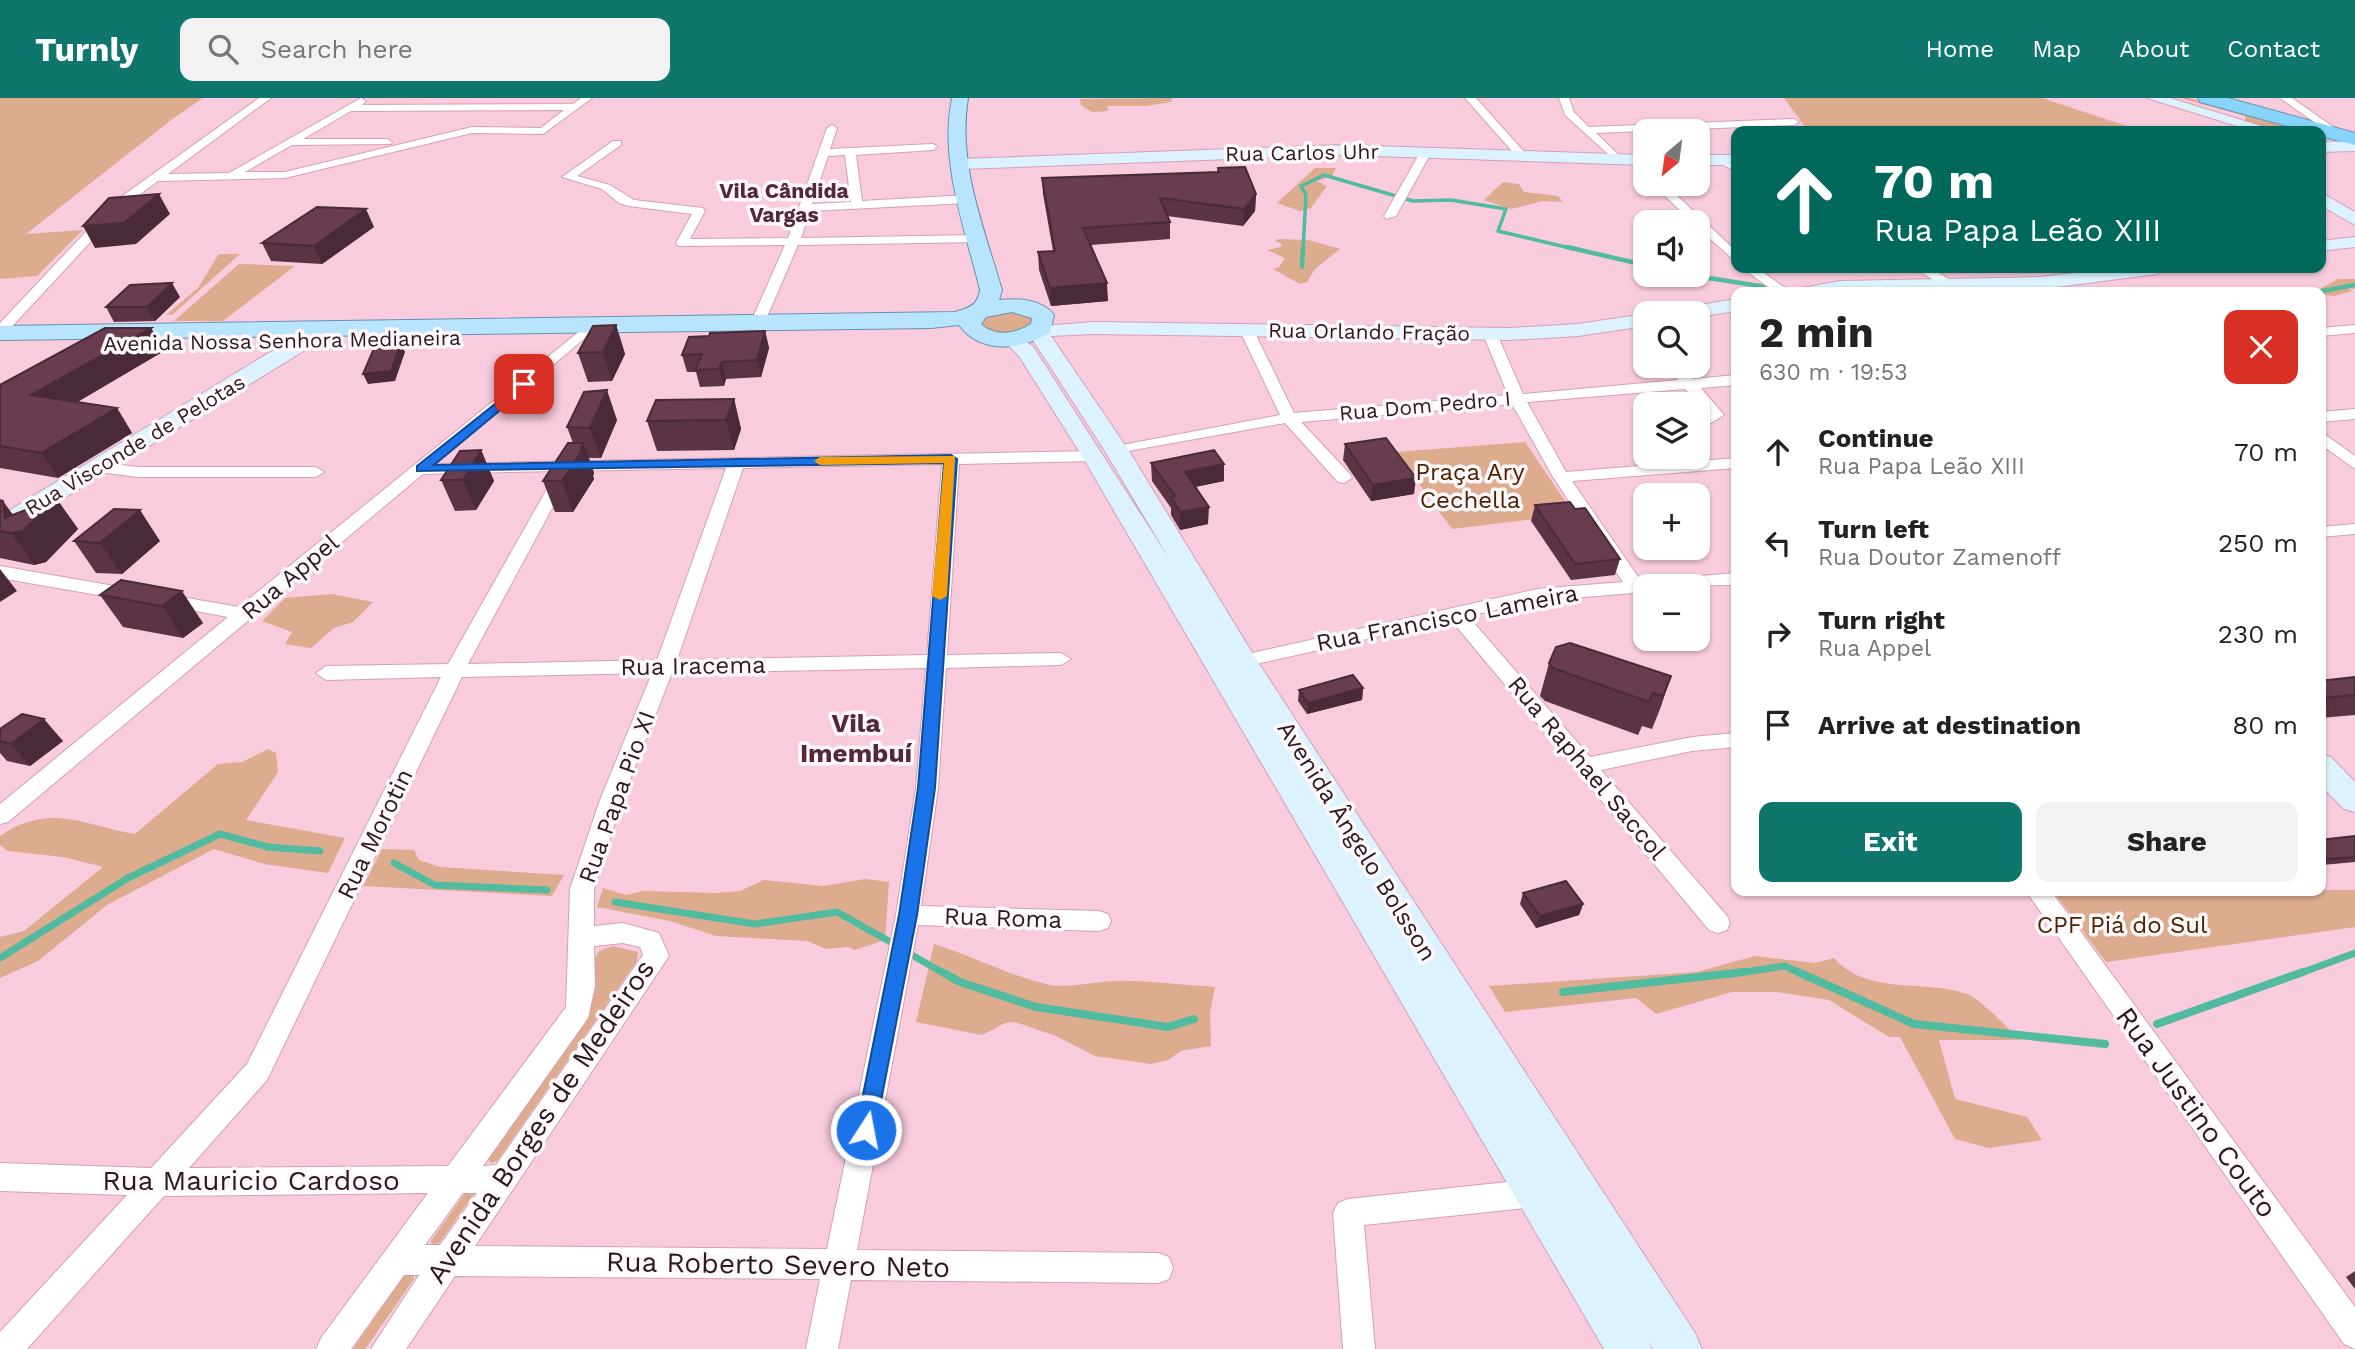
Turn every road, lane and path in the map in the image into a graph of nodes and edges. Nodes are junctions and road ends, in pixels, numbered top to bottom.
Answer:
1 (266, 98) edge
2 (365, 98) edge
3 (587, 98) edge
4 (960, 98) edge
5 (1470, 98) edge
6 (1564, 98) edge
7 (2154, 98) edge
8 (2207, 98) edge
9 (2224, 98) edge
10 (2259, 98) edge
11 (2289, 101) edge
12 (575, 107) junction
13 (348, 108) junction
14 (976, 110) dead end
15 (1794, 122) dead end
16 (2252, 126) edge
17 (2288, 126) edge
18 (2311, 126) edge
19 (2313, 126) edge
20 (832, 128) dead end
21 (2326, 129) edge
22 (1587, 130) junction
23 (2355, 137) edge
24 (289, 142) junction
25 (420, 142) junction
26 (2326, 142) edge
27 (2326, 142) edge
28 (617, 143) dead end
29 (2355, 146) edge
30 (933, 147) dead end
31 (850, 152) junction
32 (823, 153) junction
33 (1425, 153) junction
34 (1523, 157) junction
35 (1618, 160) junction
36 (1633, 160) edge
37 (1710, 160) edge
38 (1728, 160) edge
39 (968, 164) junction
40 (230, 176) junction
41 (155, 178) junction
42 (1671, 196) edge
43 (978, 197) junction
44 (2326, 201) edge
45 (857, 205) junction
46 (805, 208) junction
47 (1390, 216) dead end
48 (2355, 220) edge
49 (989, 232) junction
50 (793, 242) junction
51 (2355, 242) edge
52 (2326, 245) edge
53 (1731, 253) edge
54 (1756, 273) edge
55 (1929, 273) edge
56 (2118, 273) edge
57 (1952, 285) junction
58 (1777, 287) edge
59 (1908, 287) edge
60 (1731, 306) edge
61 (1710, 309) edge
62 (1030, 310) junction
63 (979, 311) junction
64 (1633, 322) edge
65 (755, 329) junction
66 (2355, 329) edge
67 (587, 331) junction
68 (1247, 331) junction
69 (2326, 331) edge
70 (0, 332) edge
71 (312, 334) junction
72 (1490, 334) junction
73 (983, 336) junction
74 (1012, 339) junction
75 (0, 346) edge
76 (1683, 378) edge
77 (1731, 380) edge
78 (1687, 384) junction
79 (1688, 392) edge
80 (1699, 392) edge
81 (1517, 398) junction
82 (2355, 414) edge
83 (2326, 416) edge
84 (1289, 418) junction
85 (2326, 441) edge
86 (1106, 454) junction
87 (951, 459) junction
88 (736, 463) junction
89 (1731, 463) edge
90 (2355, 464) edge
91 (567, 466) junction
92 (99, 467) junction
93 (421, 469) junction
94 (316, 472) dead end
95 (1561, 477) junction
96 (1345, 478) dead end
97 (0, 527) edge
98 (2355, 529) edge
99 (2326, 531) edge
100 (0, 572) edge
101 (1731, 579) edge
102 (1710, 581) edge
103 (1633, 582) edge
104 (1633, 586) edge
105 (1455, 613) junction
106 (245, 614) junction
107 (1060, 659) dead end
108 (934, 661) junction
109 (1243, 661) junction
110 (665, 666) junction
111 (455, 670) junction
112 (326, 673) dead end
113 (1731, 740) edge
114 (1585, 766) junction
115 (2326, 771) edge
116 (2355, 801) edge
117 (0, 817) edge
118 (2042, 896) edge
119 (908, 915) junction
120 (1099, 921) dead end
121 (1718, 923) dead end
122 (583, 937) junction
123 (0, 1177) edge
124 (456, 1179) junction
125 (502, 1179) junction
126 (156, 1182) junction
127 (1535, 1194) junction
128 (397, 1260) junction
129 (449, 1260) junction
130 (841, 1265) junction
131 (1158, 1268) dead end
132 (2355, 1333) edge
133 (6, 1349) edge
134 (332, 1349) edge
135 (387, 1349) edge
136 (822, 1349) edge
137 (1359, 1349) edge
138 (1629, 1349) edge
139 (1679, 1349) edge

1 - 41 street
2 - 13 street
3 - 12 street
4 - 39 main road
5 - 34 street
6 - 22 street
7 - 16 street
8 - 19 highway
9 - 17 highway
10 - 11 highway
11 - 18 street
12 - 13 street
12 - 25 street
13 - 24 street
14 - 39 main road
15 - 22 street
20 - 32 street
21 - 23 highway
22 - 35 street
23 - 26 highway
24 - 25 street
24 - 40 street
25 - 40 street
27 - 29 street
28 - 50 street
30 - 31 street
31 - 32 street
31 - 45 street
32 - 46 street
33 - 34 street, Rua Carlos Uhr
33 - 39 street, Rua Carlos Uhr
33 - 47 street
34 - 35 street, Rua Carlos Uhr
35 - 36 street, Rua Carlos Uhr
37 - 38 street
39 - 43 main road
40 - 41 street
41 - 70 street
42 - 53 street
43 - 45 street
43 - 49 main road
44 - 48 street
45 - 46 street
46 - 50 street
49 - 50 street
49 - 63 main road
50 - 65 street
51 - 52 street
54 - 58 street
55 - 57 street
56 - 57 street
57 - 59 street
60 - 61 street
62 - 63 main road, Avenida Nossa Senhora Medianeira
62 - 68 street, Rua Orlando Fração
62 - 74 main road
62 - 86 street, Avenida Ângelo Bolsson
63 - 65 main road, Avenida Nossa Senhora Medianeira
63 - 73 main road
64 - 72 street, Rua Orlando Fração
65 - 67 main road, Avenida Nossa Senhora Medianeira
65 - 73 main road, Avenida Nossa Senhora Medianeira
66 - 69 street
67 - 71 main road, Avenida Nossa Senhora Medianeira
67 - 93 street, Rua Appel
68 - 72 street, Rua Orlando Fração
68 - 84 street
70 - 71 main road, Avenida Nossa Senhora Medianeira
71 - 75 main road, Avenida Nossa Senhora Medianeira
71 - 92 street, Rua Visconde de Pelotas
72 - 81 street
73 - 74 main road, Avenida Nossa Senhora Medianeira
74 - 86 street, Avenida Ângelo Bolsson
76 - 78 street
77 - 78 street, Rua Dom Pedro I
78 - 79 street
78 - 80 street
78 - 81 street, Rua Dom Pedro I
81 - 84 street, Rua Dom Pedro I
81 - 95 street
82 - 83 street
84 - 86 street, Rua Dom Pedro I
84 - 96 street
85 - 90 street
86 - 87 street, Rua Dom Pedro I
86 - 109 street, Avenida Ângelo Bolsson
86 - 127 street, Avenida Ângelo Bolsson
87 - 88 street, Rua Dom Pedro I
87 - 108 street
88 - 91 street, Rua Dom Pedro I
88 - 110 street, Rua Papa Pio XI
89 - 95 street
91 - 93 street, Rua Dom Pedro I
91 - 111 street, Rua Morotin
92 - 94 street
92 - 97 street, Rua Visconde de Pelotas
93 - 106 street, Rua Appel
95 - 103 street
98 - 99 street
100 - 106 street
101 - 102 street, Rua Francisco Lameira
104 - 105 street, Rua Francisco Lameira
105 - 109 street, Rua Francisco Lameira
105 - 114 street, Rua Raphael Saccol
106 - 117 street, Rua Appel
107 - 108 street, Rua Iracema
108 - 110 street, Rua Iracema
108 - 119 street
109 - 139 street, Avenida Ângelo Bolsson
110 - 111 street, Rua Iracema
110 - 122 street, Rua Papa Pio XI
111 - 112 street, Rua Iracema
111 - 126 street, Rua Morotin
113 - 114 street
114 - 121 street, Rua Raphael Saccol
115 - 116 street
118 - 132 street, Rua Justino Couto
119 - 120 street, Rua Roma
119 - 130 street
122 - 124 street, Avenida Borges de Medeiros
122 - 125 street, Avenida Borges de Medeiros
123 - 126 street, Rua Mauricio Cardoso
124 - 125 street, Rua Mauricio Cardoso
124 - 126 street, Rua Mauricio Cardoso
124 - 128 street, Avenida Borges de Medeiros
125 - 129 street, Avenida Borges de Medeiros
126 - 133 street, Rua Morotin
127 - 137 street
127 - 138 street, Avenida Ângelo Bolsson
128 - 129 street, Rua Roberto Severo Neto
128 - 134 street, Avenida Borges de Medeiros
129 - 130 street, Rua Roberto Severo Neto
129 - 135 street, Avenida Borges de Medeiros
130 - 131 street, Rua Roberto Severo Neto
130 - 136 street

